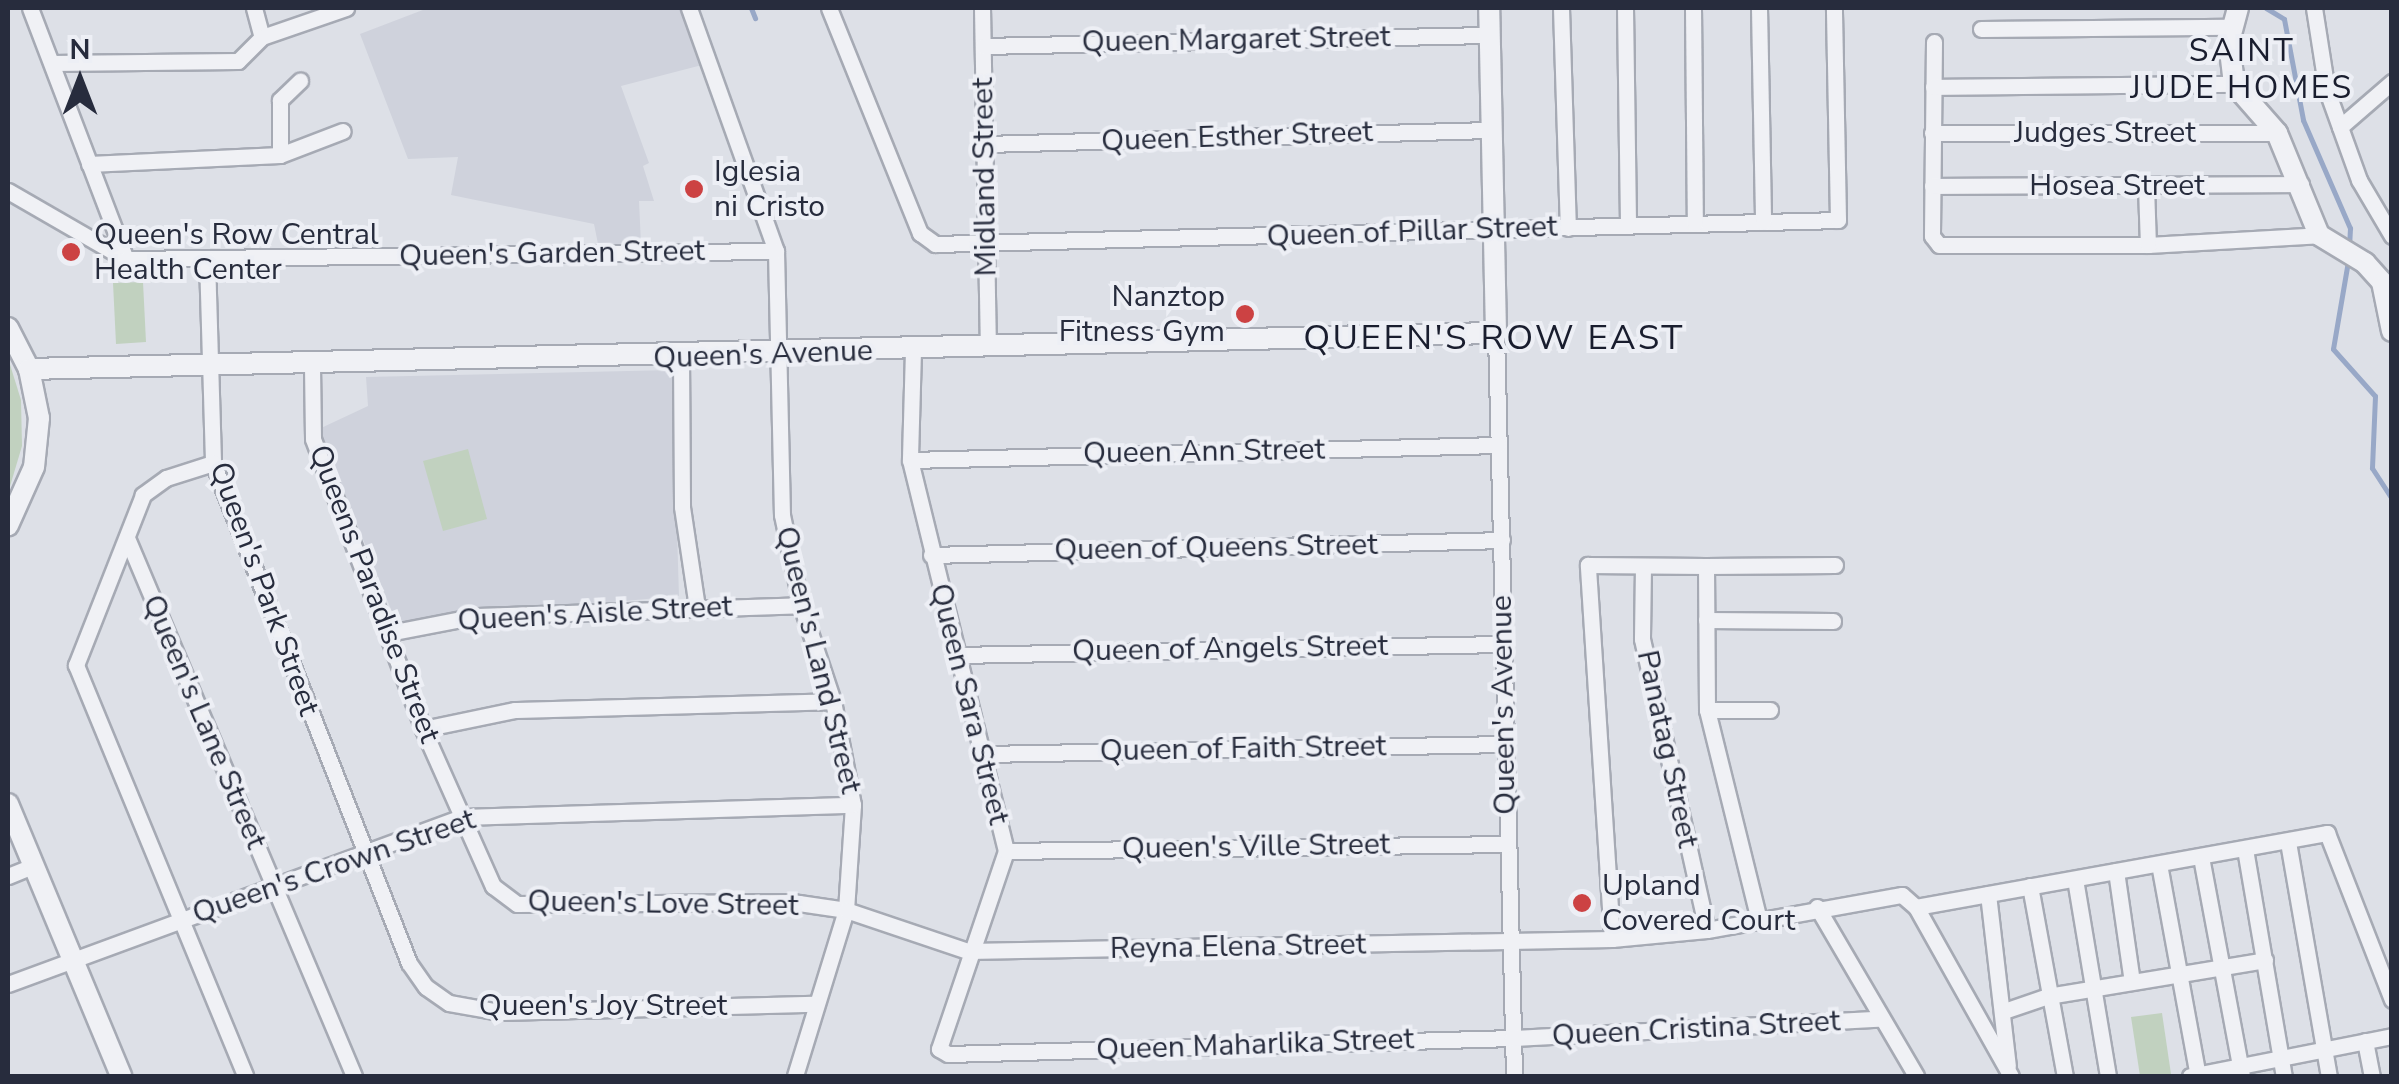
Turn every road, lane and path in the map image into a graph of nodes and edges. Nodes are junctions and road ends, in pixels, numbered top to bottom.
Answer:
1 (30, 8) edge
2 (254, 8) edge
3 (346, 8) edge
4 (689, 8) edge
5 (829, 8) edge
6 (982, 8) edge
7 (1488, 8) edge
8 (1561, 8) edge
9 (1625, 8) edge
10 (1692, 8) edge
11 (1759, 8) edge
12 (1834, 8) edge
13 (2314, 8) edge
14 (2234, 17) edge
15 (1981, 30) dead end
16 (1489, 35) junction
17 (262, 37) junction
18 (1934, 42) dead end
19 (983, 46) junction
20 (52, 64) junction
21 (300, 81) dead end
22 (2392, 82) edge
23 (2234, 84) junction
24 (1933, 87) junction
25 (2340, 127) junction
26 (1490, 130) junction
27 (343, 131) dead end
28 (1932, 133) junction
29 (2277, 133) junction
30 (984, 144) junction
31 (280, 155) junction
32 (90, 164) junction
33 (2301, 184) junction
34 (1932, 186) junction
35 (2146, 186) junction
36 (8, 191) edge
37 (1763, 222) junction
38 (1695, 224) junction
39 (1628, 226) junction
40 (1568, 228) junction
41 (1492, 230) junction
42 (2319, 235) junction
43 (2392, 236) edge
44 (986, 243) junction
45 (2148, 245) junction
46 (776, 251) junction
47 (126, 258) junction
48 (208, 259) junction
49 (8, 328) edge
50 (2392, 331) edge
51 (1496, 333) junction
52 (988, 346) junction
53 (913, 350) junction
54 (782, 356) junction
55 (681, 358) junction
56 (209, 366) junction
57 (312, 366) junction
58 (29, 369) junction
59 (1498, 445) junction
60 (910, 460) junction
61 (213, 463) junction
62 (8, 525) edge
63 (127, 538) junction
64 (1502, 540) junction
65 (931, 555) junction
66 (1835, 565) dead end
67 (1643, 566) junction
68 (1706, 566) junction
69 (801, 605) junction
70 (697, 607) junction
71 (1706, 620) junction
72 (1833, 621) dead end
73 (389, 633) junction
74 (1502, 644) junction
75 (958, 654) junction
76 (833, 701) junction
77 (1707, 710) junction
78 (1770, 710) dead end
79 (423, 729) junction
80 (1503, 744) junction
81 (984, 754) junction
82 (8, 804) edge
83 (853, 805) junction
84 (462, 817) junction
85 (2288, 842) junction
86 (1506, 844) junction
87 (2245, 849) junction
88 (1006, 850) junction
89 (364, 851) junction
90 (2202, 857) junction
91 (2159, 864) junction
92 (33, 866) junction
93 (2116, 872) junction
94 (8, 876) edge
95 (2075, 878) junction
96 (272, 884) junction
97 (2030, 886) junction
98 (1988, 894) junction
99 (1817, 907) junction
100 (1916, 908) junction
101 (846, 910) junction
102 (180, 920) junction
103 (1759, 920) junction
104 (1707, 930) junction
105 (1612, 939) junction
106 (1507, 943) junction
107 (968, 951) junction
108 (73, 960) junction
109 (2264, 960) junction
110 (2220, 966) junction
111 (2178, 974) junction
112 (2132, 982) junction
113 (8, 984) edge
114 (2090, 988) junction
115 (2048, 996) junction
116 (2392, 1000) edge
117 (816, 1004) junction
118 (2004, 1010) junction
119 (1880, 1019) junction
120 (2392, 1036) edge
121 (1512, 1038) junction
122 (2365, 1041) junction
123 (2324, 1048) junction
124 (939, 1049) joint
125 (2280, 1056) junction
126 (2241, 1070) edge
127 (2009, 1073) edge
128 (121, 1076) edge
129 (245, 1076) edge
130 (354, 1076) edge
131 (795, 1076) edge
132 (1514, 1076) edge
133 (1916, 1076) edge
134 (2065, 1076) edge
135 (2108, 1076) edge
136 (2195, 1076) edge
137 (2284, 1076) edge
138 (2329, 1076) edge
139 (2372, 1076) edge

1 - 20 street
2 - 17 street
3 - 17 street
4 - 46 street
5 - 44 street, Queen of Pillar Street
6 - 19 street, Midland Street
7 - 16 street, Queen's Avenue
8 - 40 street
9 - 39 street
10 - 38 street
11 - 37 street
12 - 37 street, Queen of Pillar Street
13 - 25 street
14 - 15 street
14 - 23 street
16 - 19 street, Queen Margaret Street
16 - 26 street, Queen's Avenue
17 - 20 street
18 - 24 street
19 - 30 street, Midland Street
20 - 32 street
21 - 31 street
22 - 25 street
23 - 24 street
23 - 29 street
24 - 28 street
25 - 43 street
26 - 30 street, Queen Esther Street
26 - 41 street, Queen's Avenue
27 - 31 street
28 - 29 street, Judges Street
28 - 34 street
29 - 33 street
30 - 44 street, Midland Street
31 - 32 street
32 - 47 street
33 - 35 street, Hosea Street
33 - 42 street
34 - 35 street, Hosea Street
34 - 45 street
35 - 45 street
36 - 47 street
37 - 38 street, Queen of Pillar Street
38 - 39 street, Queen of Pillar Street
39 - 40 street, Queen of Pillar Street
40 - 41 street, Queen of Pillar Street
41 - 44 street, Queen of Pillar Street
41 - 51 street, Queen's Avenue
42 - 45 street
42 - 50 street
44 - 52 street, Midland Street
46 - 48 street, Queen's Garden Street
46 - 54 street
47 - 48 street, Queen's Garden Street
48 - 56 street, Queen's Park Street
49 - 58 street
51 - 52 street, Queen's Avenue
51 - 59 street, Queen's Avenue
52 - 53 street, Queen's Avenue
53 - 54 street, Queen's Avenue
53 - 60 street, Queen Sara Street
54 - 55 street, Queen's Avenue
54 - 69 street, Queen's Land Street
55 - 57 street, Queen's Avenue
55 - 70 street
56 - 57 street, Queen's Avenue
56 - 58 street, Queen's Avenue
56 - 61 street, Queen's Park Street
57 - 73 street, Queens Paradise Street
58 - 62 street
59 - 60 street, Queen Ann Street
59 - 64 street, Queen's Avenue
60 - 65 street, Queen Sara Street
61 - 63 street
61 - 89 street, Queen's Park Street
63 - 96 street, Queen's Lane Street
63 - 102 street
64 - 65 street, Queen of Queens Street
64 - 74 street, Queen's Avenue
65 - 75 street, Queen Sara Street
66 - 68 street
67 - 68 street
67 - 104 street, Panatag Street
67 - 105 street
68 - 71 street
69 - 70 street, Queen's Aisle Street
69 - 76 street, Queen's Land Street
70 - 73 street, Queen's Aisle Street
71 - 72 street
71 - 77 street
73 - 79 street, Queens Paradise Street
74 - 75 street, Queen of Angels Street
74 - 80 street, Queen's Avenue
75 - 81 street, Queen Sara Street
76 - 79 street
76 - 83 street, Queen's Land Street
77 - 78 street
77 - 103 street
79 - 84 street, Queens Paradise Street
80 - 81 street, Queen of Faith Street
80 - 86 street, Queen's Avenue
81 - 88 street, Queen Sara Street
82 - 92 street
83 - 84 street, Queen's Crown Street
83 - 101 street, Queen's Land Street
84 - 89 street, Queen's Crown Street
84 - 101 street, Queen's Love Street
85 - 87 street
85 - 116 street
85 - 123 street
86 - 88 street, Queen's Ville Street
86 - 106 street, Queen's Avenue
87 - 90 street
87 - 109 street
88 - 107 street, Queen Sara Street
89 - 96 street, Queen's Crown Street
89 - 117 street, Queen's Joy Street
90 - 91 street
90 - 110 street
91 - 93 street
91 - 111 street
92 - 94 street
92 - 108 street
93 - 95 street
93 - 112 street
95 - 97 street
95 - 114 street
96 - 102 street, Queen's Crown Street
96 - 130 street, Queen's Lane Street
97 - 98 street
97 - 115 street
98 - 100 street
98 - 118 street
99 - 100 street, Reyna Elena Street
99 - 103 street, Reyna Elena Street
99 - 119 street
100 - 127 street
101 - 107 street, Queen's Love Street
101 - 117 street, Queen's Land Street
102 - 108 street, Queen's Crown Street
102 - 129 street
103 - 104 street, Reyna Elena Street
104 - 105 street, Reyna Elena Street
105 - 106 street, Reyna Elena Street
106 - 107 street, Reyna Elena Street
106 - 121 street, Queen's Avenue
107 - 124 street, Queen Sara Street
108 - 113 street, Queen's Crown Street
108 - 128 street
109 - 110 street
109 - 125 street
110 - 111 street
110 - 126 street
111 - 112 street
111 - 136 street
112 - 114 street
114 - 115 street
114 - 135 street
115 - 118 street
115 - 134 street
117 - 131 street, Queen's Land Street
118 - 127 street
119 - 121 street, Queen Cristina Street
119 - 133 street
120 - 122 street
121 - 124 street, Queen Maharlika Street
121 - 132 street, Queen's Avenue
122 - 123 street
122 - 139 street
123 - 125 street
123 - 138 street
125 - 126 street
125 - 137 street
126 - 136 street

